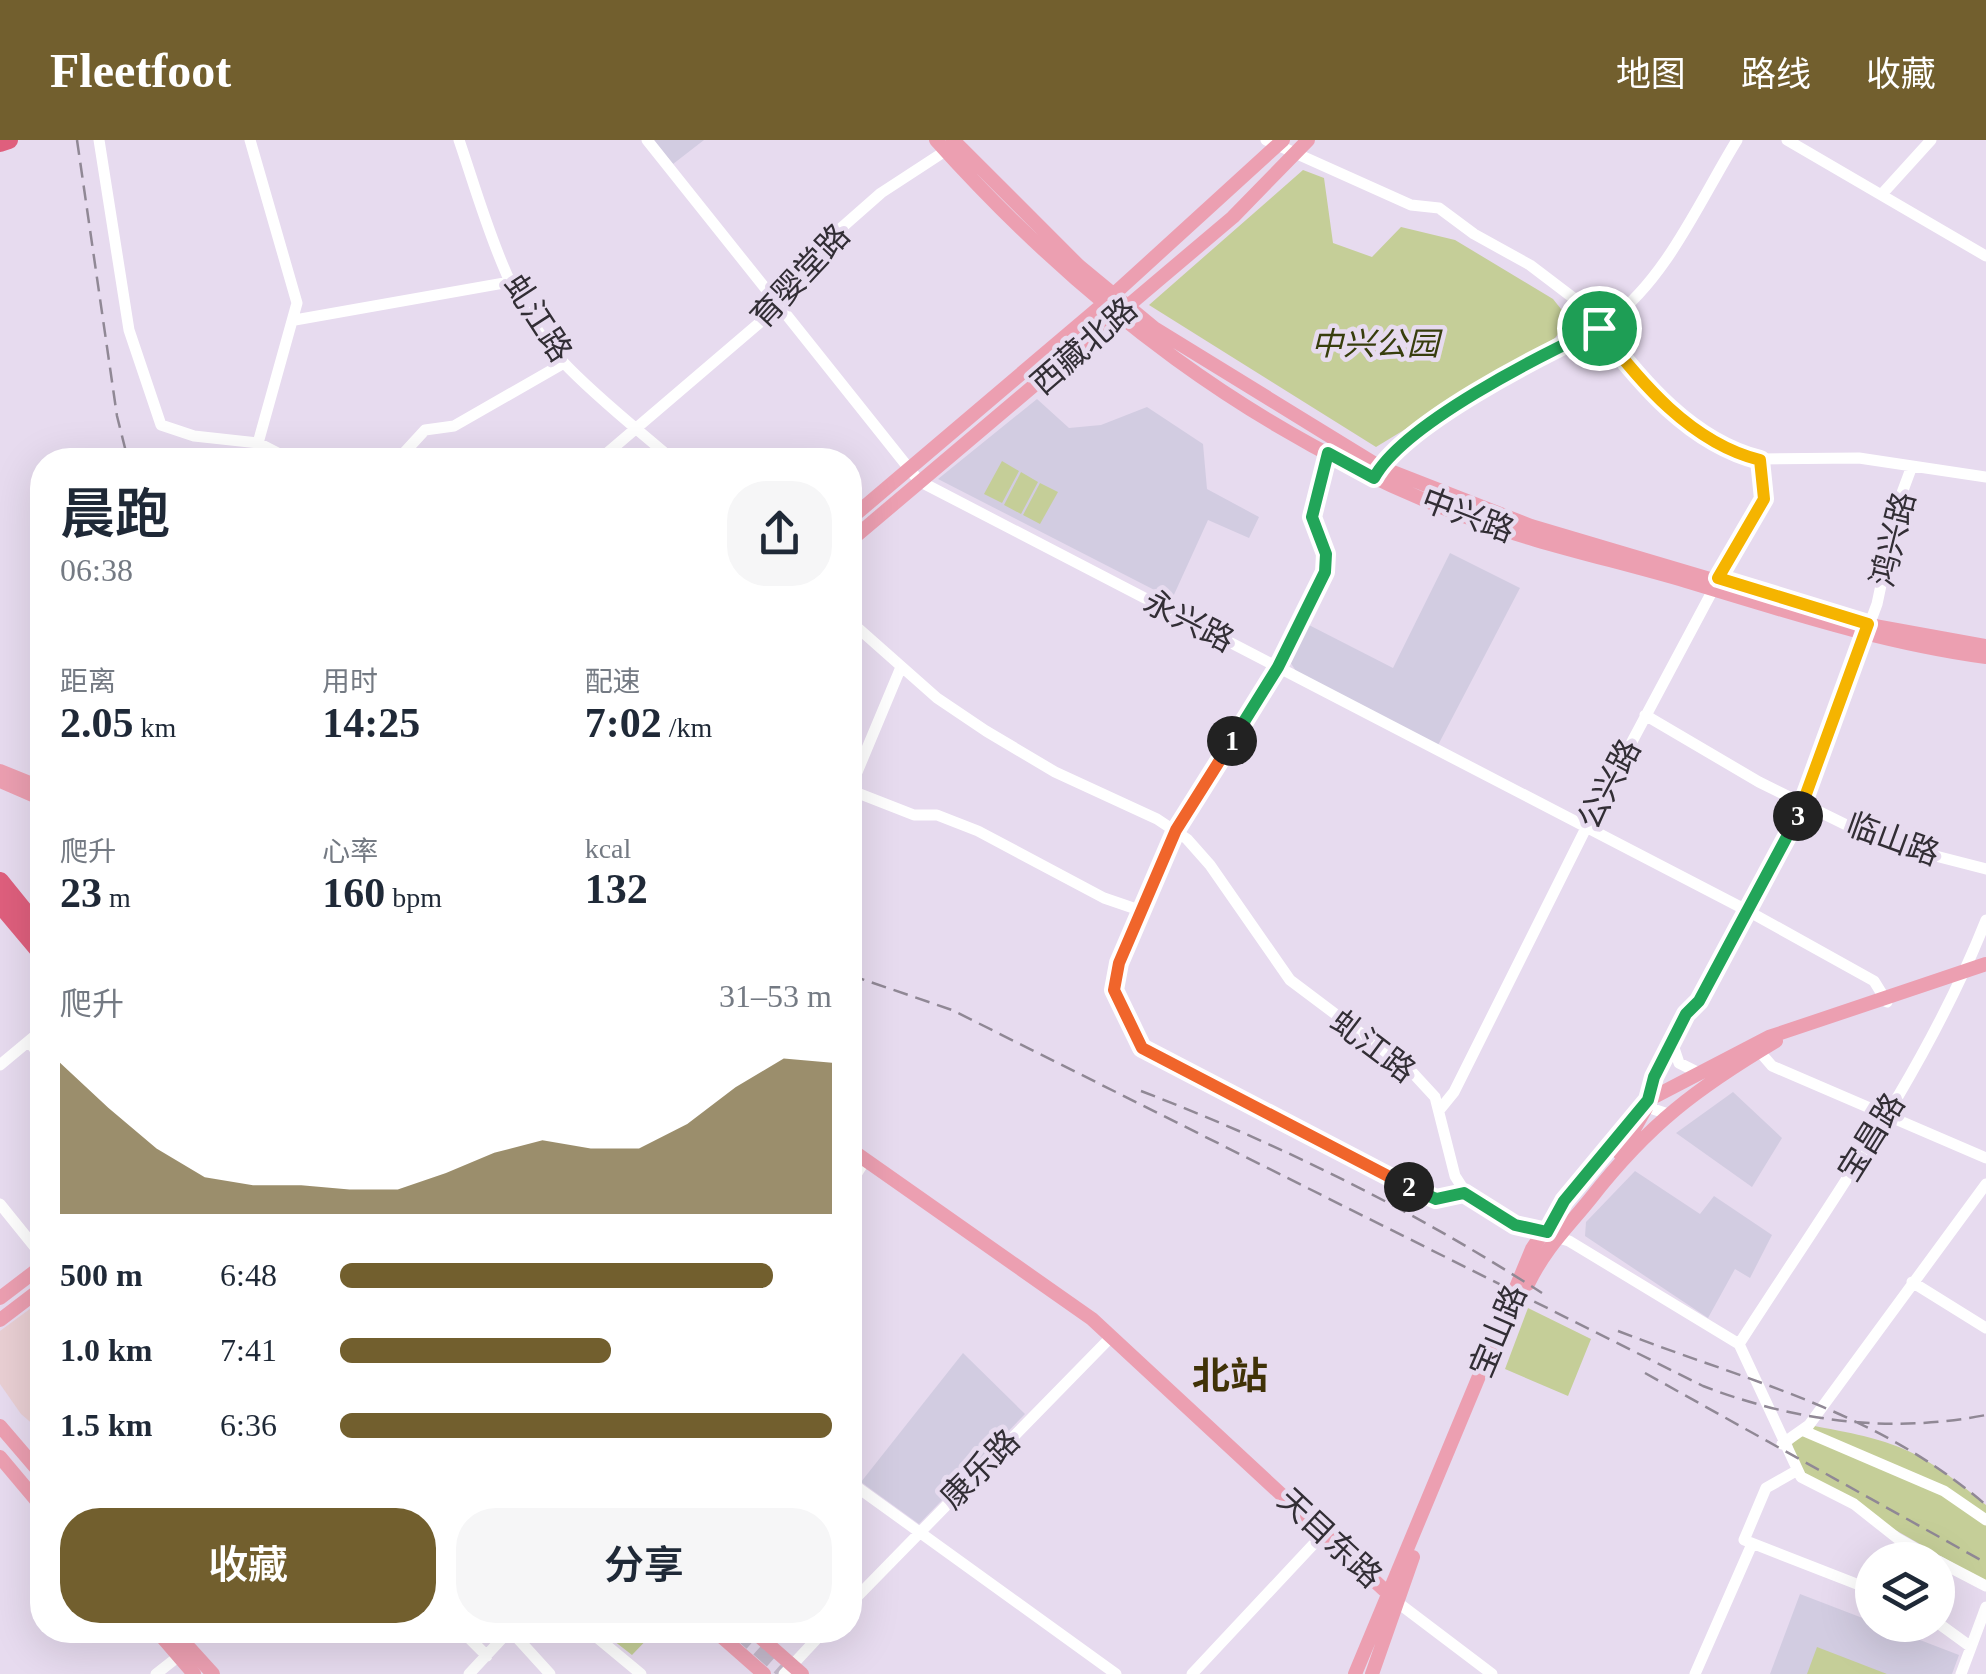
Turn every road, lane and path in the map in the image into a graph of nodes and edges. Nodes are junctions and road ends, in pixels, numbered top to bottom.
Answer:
1 (8, 140) edge
2 (99, 140) edge
3 (250, 140) edge
4 (460, 140) edge
5 (647, 140) edge
6 (1308, 140) edge
7 (1737, 140) edge
8 (1787, 140) edge
9 (1931, 140) edge
10 (0, 143) edge
11 (951, 143) edge
12 (1275, 143) edge
13 (1296, 155) junction
14 (1882, 194) junction
15 (1986, 256) edge
16 (510, 282) junction
17 (1107, 300) junction
18 (778, 306) junction
19 (1122, 313) junction
20 (294, 320) junction
21 (1599, 328) junction
22 (564, 363) junction
23 (636, 428) junction
24 (258, 443) junction
25 (268, 448) edge
26 (408, 448) edge
27 (613, 448) edge
28 (658, 448) edge
29 (1328, 453) junction
30 (1760, 460) junction
31 (1912, 466) junction
32 (1377, 472) junction
33 (913, 476) junction
34 (1986, 477) edge
35 (862, 512) edge
36 (862, 529) edge
37 (1715, 584) junction
38 (1866, 630) junction
39 (862, 632) edge
40 (1986, 646) edge
41 (1986, 657) edge
42 (900, 667) junction
43 (1278, 667) junction
44 (1645, 715) junction
45 (862, 759) edge
46 (0, 771) edge
47 (0, 781) edge
48 (30, 783) edge
49 (30, 793) edge
50 (862, 793) edge
51 (1804, 803) junction
52 (1587, 826) junction
53 (1176, 830) junction
54 (1986, 869) edge
55 (0, 870) edge
56 (0, 881) edge
57 (30, 906) edge
58 (0, 909) edge
59 (1142, 910) junction
60 (1748, 911) junction
61 (30, 918) edge
62 (1986, 920) edge
63 (30, 943) edge
64 (1986, 964) edge
65 (1986, 973) edge
66 (1963, 976) junction
67 (1887, 999) junction
68 (29, 1042) edge
69 (1672, 1042) junction
70 (1756, 1049) junction
71 (0, 1065) edge
72 (1699, 1073) junction
73 (1648, 1100) junction
74 (1440, 1108) junction
75 (1668, 1114) junction
76 (1885, 1116) junction
77 (1986, 1158) edge
78 (862, 1164) edge
79 (1616, 1164) junction
80 (1986, 1184) edge
81 (1464, 1193) junction
82 (0, 1204) edge
83 (1552, 1234) junction
84 (30, 1241) edge
85 (30, 1275) edge
86 (1912, 1282) junction
87 (30, 1297) edge
88 (0, 1298) edge
89 (0, 1320) edge
90 (1986, 1328) edge
91 (1109, 1339) junction
92 (1739, 1344) junction
93 (0, 1426) edge
94 (1804, 1431) junction
95 (1782, 1444) junction
96 (1, 1459) edge
97 (30, 1461) edge
98 (1796, 1471) junction
99 (862, 1491) edge
100 (30, 1494) edge
101 (1986, 1520) edge
102 (918, 1532) junction
103 (1321, 1536) junction
104 (1748, 1542) junction
105 (1900, 1542) edge
106 (1955, 1570) edge
107 (1855, 1583) edge
108 (1986, 1586) edge
109 (862, 1591) edge
110 (1390, 1598) junction
111 (1986, 1607) edge
112 (1955, 1635) edge
113 (172, 1643) edge
114 (178, 1643) edge
115 (474, 1643) edge
116 (498, 1643) edge
117 (522, 1643) edge
118 (604, 1643) edge
119 (729, 1643) edge
120 (765, 1643) edge
121 (816, 1643) edge
122 (1971, 1647) junction
123 (183, 1652) junction
124 (487, 1656) junction
125 (793, 1671) edge
126 (156, 1674) edge
127 (194, 1674) edge
128 (213, 1674) edge
129 (469, 1674) edge
130 (550, 1674) edge
131 (642, 1674) edge
132 (764, 1674) edge
133 (1116, 1674) edge
134 (1192, 1674) edge
135 (1356, 1674) edge
136 (1372, 1674) edge
137 (1492, 1674) edge
138 (1695, 1674) edge
139 (1961, 1674) edge

1 - 10 highway
2 - 24 street
3 - 20 street
4 - 16 street, 虬江路
5 - 18 street, 永兴路
6 - 13 main road, 西藏北路
7 - 21 street
8 - 14 street
9 - 14 street
11 - 17 main road, 中兴路
11 - 18 street, 育婴堂路
12 - 13 street
12 - 17 main road, 西藏北路
13 - 19 main road, 西藏北路
13 - 21 street
14 - 15 street
16 - 20 street
16 - 22 street, 虬江路
17 - 19 main road, 中兴路
17 - 33 main road, 西藏北路
18 - 23 street, 育婴堂路
18 - 33 street, 永兴路
19 - 29 main road, 中兴路
19 - 32 main road, 中兴路
19 - 33 main road, 西藏北路
20 - 24 street
21 - 30 street
21 - 32 street
22 - 23 street, 虬江路
22 - 26 street
23 - 27 street, 育婴堂路
23 - 28 street, 虬江路
24 - 25 street
29 - 32 main road, 中兴路
29 - 43 street
30 - 31 street
30 - 37 street, 公兴路
31 - 34 street
31 - 38 street, 鸿兴路
32 - 37 main road, 中兴路
33 - 35 main road, 西藏北路
33 - 36 main road, 西藏北路
33 - 43 street, 永兴路
37 - 38 main road, 中兴路
37 - 44 street, 公兴路
38 - 40 main road, 中兴路
38 - 41 main road, 中兴路
38 - 51 street, 鸿兴路
39 - 42 street, 虬江路
42 - 45 street
42 - 53 street, 虬江路
43 - 52 street, 永兴路
43 - 53 street
44 - 51 street, 临山路
44 - 52 street, 公兴路
46 - 48 main road
47 - 49 main road
50 - 59 street
51 - 54 street, 临山路
51 - 60 street, 鸿兴路
52 - 60 street, 永兴路
52 - 74 street, 公兴路
53 - 59 street
53 - 74 street, 虬江路
55 - 57 main road
56 - 61 highway
58 - 63 highway
59 - 81 street
60 - 67 street, 永兴路
60 - 69 street, 鸿兴路
62 - 66 street, 宝昌路
64 - 66 main road, 宝山路
65 - 66 main road, 宝山路
66 - 67 main road, 宝山路
66 - 76 street, 宝昌路
67 - 70 main road, 宝山路
68 - 71 street
69 - 72 street
69 - 73 street, 鸿兴路
70 - 72 main road, 宝山路
70 - 75 main road, 宝山路
70 - 76 street
72 - 73 main road, 宝山路
73 - 75 street
73 - 79 main road
73 - 83 main road, 宝山路
74 - 81 street, 虬江路
75 - 79 main road, 宝山路
76 - 77 street
76 - 92 street, 宝昌路
78 - 91 main road, 天目东路
79 - 83 main road, 宝山路
80 - 86 street
81 - 83 street
82 - 84 street
83 - 92 street
83 - 110 main road, 宝山路
85 - 88 main road
86 - 90 street
86 - 94 street
87 - 89 main road
91 - 102 street, 康乐路
91 - 103 main road, 天目东路
92 - 95 street
93 - 97 main road
94 - 95 street
94 - 101 street
95 - 98 street
96 - 100 main road
98 - 104 street
98 - 105 street
99 - 102 street
102 - 109 street, 康乐路
102 - 133 street
103 - 110 main road, 天目东路
103 - 134 street
104 - 107 street
104 - 138 street
106 - 108 street
110 - 135 main road
110 - 136 main road
110 - 137 street
111 - 122 street
112 - 122 street
113 - 123 main road
114 - 123 main road
115 - 124 street
116 - 124 street
117 - 130 street
118 - 131 street
119 - 132 main road
120 - 125 main road
121 - 125 street
122 - 139 street
123 - 126 street
123 - 127 main road
123 - 128 main road
124 - 129 street

